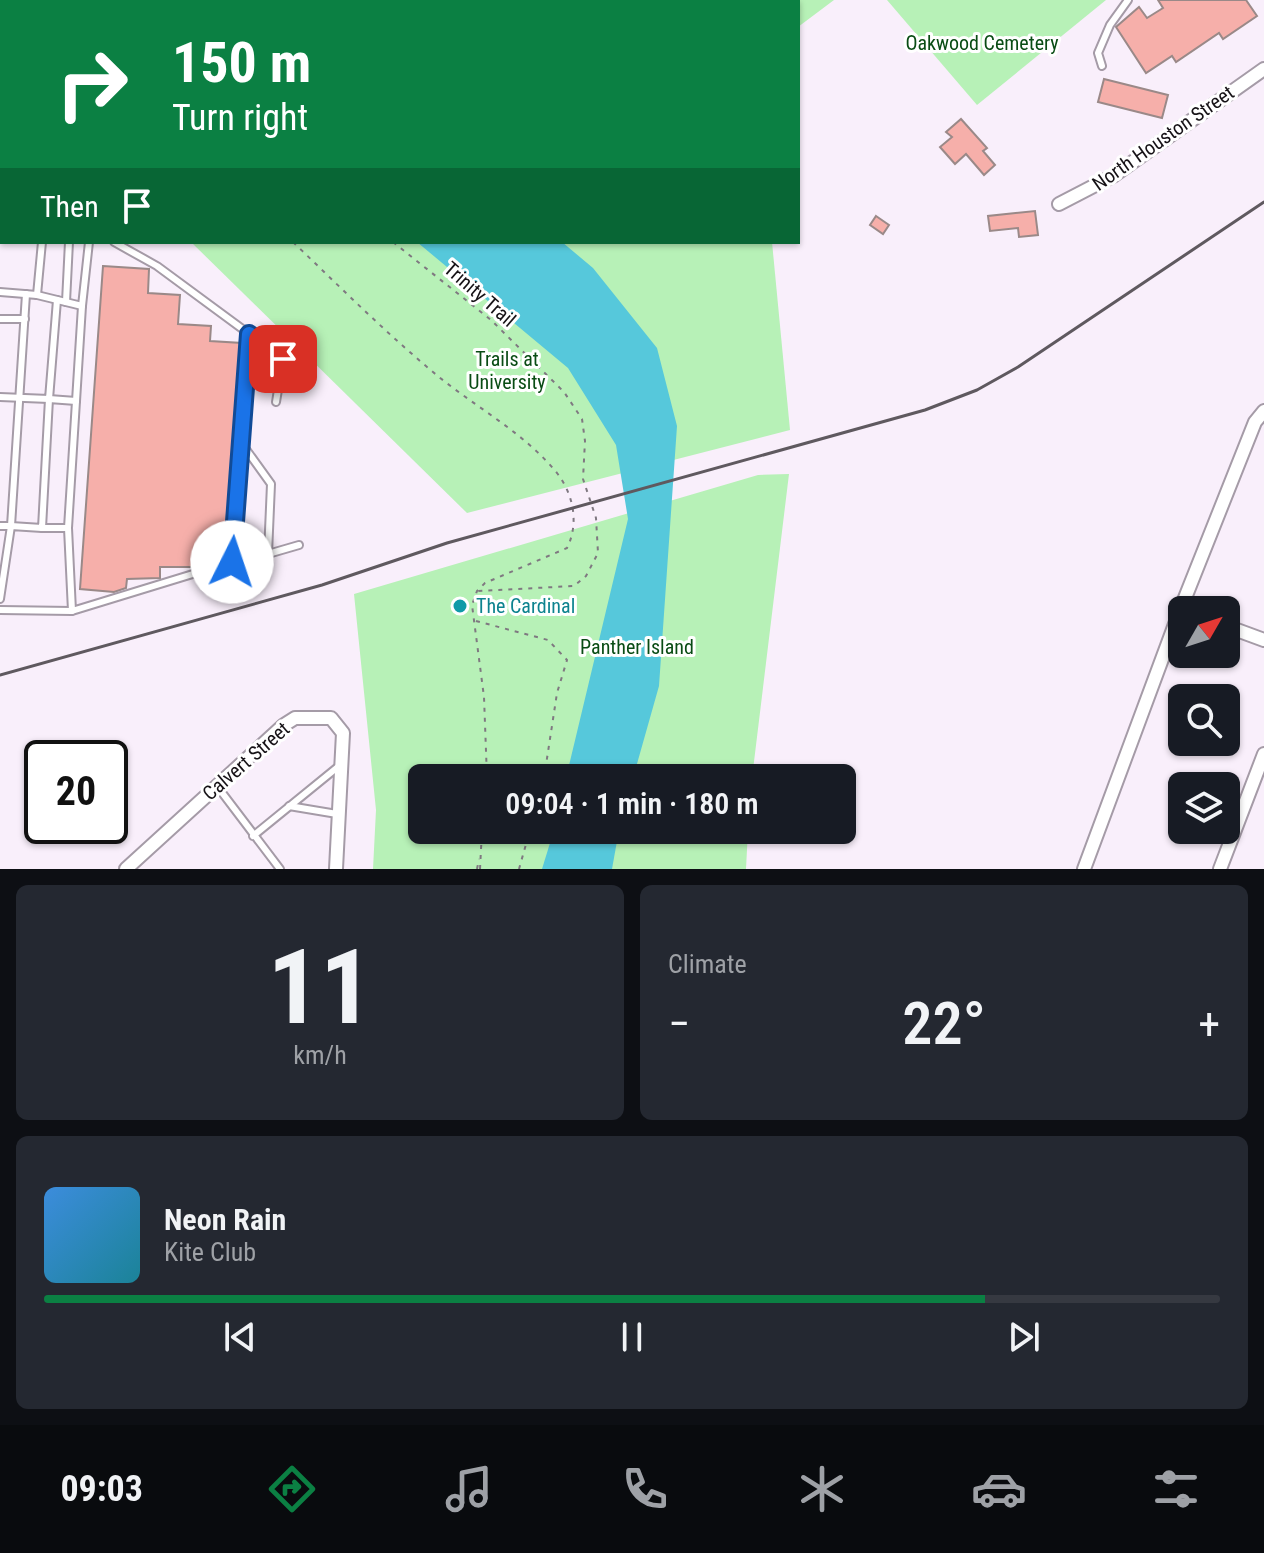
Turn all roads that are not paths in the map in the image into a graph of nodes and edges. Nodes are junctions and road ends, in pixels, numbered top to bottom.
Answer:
1 (1128, 0) edge
2 (1102, 66) dead end
3 (1264, 69) edge
4 (1059, 204) dead end
5 (42, 244) edge
6 (69, 244) edge
7 (89, 244) edge
8 (118, 244) edge
9 (0, 292) edge
10 (26, 294) junction
11 (37, 295) junction
12 (57, 300) junction
13 (66, 302) junction
14 (82, 306) junction
15 (0, 319) edge
16 (25, 319) junction
17 (249, 334) junction
18 (0, 397) edge
19 (20, 398) junction
20 (49, 399) junction
21 (76, 401) junction
22 (276, 402) dead end
23 (1263, 412) edge
24 (240, 441) junction
25 (0, 526) edge
26 (11, 526) junction
27 (42, 528) junction
28 (68, 528) junction
29 (299, 545) dead end
30 (268, 554) junction
31 (232, 562) junction
32 (1189, 596) edge
33 (0, 599) edge
34 (0, 610) edge
35 (72, 611) junction
36 (1240, 631) edge
37 (1264, 640) edge
38 (1168, 651) edge
39 (1264, 754) edge
40 (342, 764) junction
41 (217, 786) junction
42 (289, 806) junction
43 (340, 814) junction
44 (253, 836) junction
45 (335, 868) edge
46 (126, 869) edge
47 (280, 869) edge
48 (1084, 869) edge
49 (1220, 869) edge

1 - 2 lane
3 - 4 street, North Houston Street
5 - 11 lane
6 - 13 lane
7 - 14 lane
8 - 17 lane
9 - 10 lane
10 - 11 lane
10 - 16 lane
11 - 12 lane
12 - 13 lane
12 - 20 lane
13 - 14 lane
14 - 21 lane
15 - 16 lane
16 - 19 lane
17 - 22 lane
17 - 24 lane
18 - 19 lane
19 - 20 lane
19 - 26 lane
20 - 21 lane
20 - 27 lane
21 - 28 lane
23 - 32 street
24 - 30 lane
24 - 31 lane
25 - 26 lane
26 - 27 lane
26 - 33 lane
27 - 28 lane
28 - 35 lane
29 - 30 lane
30 - 31 lane
31 - 35 lane
34 - 35 lane
36 - 37 street
38 - 48 street
39 - 49 street
40 - 41 street, Calvert Street
40 - 42 lane
40 - 43 street, Calvert Street
41 - 44 lane
41 - 46 street, Calvert Street
42 - 43 lane
42 - 44 lane
43 - 45 street, Calvert Street
44 - 47 lane

